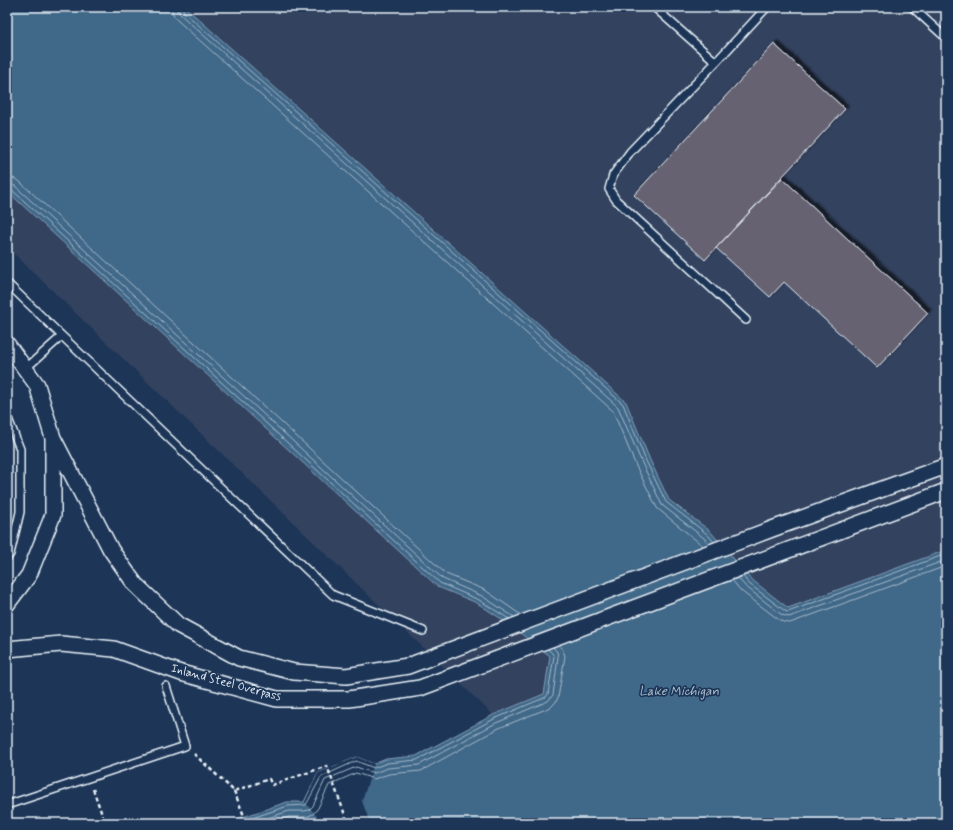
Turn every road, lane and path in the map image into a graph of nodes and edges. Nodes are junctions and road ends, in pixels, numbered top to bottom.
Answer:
1 (654, 7) edge
2 (767, 7) edge
3 (912, 7) edge
4 (946, 38) edge
5 (716, 62) junction
6 (7, 283) edge
7 (746, 320) dead end
8 (62, 336) junction
9 (7, 344) edge
10 (25, 369) junction
11 (7, 416) edge
12 (53, 438) junction
13 (946, 466) edge
14 (946, 491) edge
15 (7, 558) edge
16 (7, 604) edge
17 (423, 631) dead end
18 (7, 649) edge
19 (166, 686) dead end
20 (185, 746) junction
21 (89, 778) junction
22 (234, 791) junction
23 (7, 805) edge
24 (105, 823) edge
25 (247, 823) edge
26 (348, 823) edge

1 - 5 lane
2 - 5 lane
3 - 4 lane
5 - 7 lane
6 - 8 lane
8 - 10 lane
8 - 17 lane
9 - 10 street
10 - 12 street
11 - 15 lane
12 - 13 street
12 - 16 street
14 - 18 street, Inland Steel Overpass
19 - 20 lane
20 - 21 lane
20 - 22 path
21 - 23 lane
21 - 24 path
22 - 25 path
22 - 26 path

